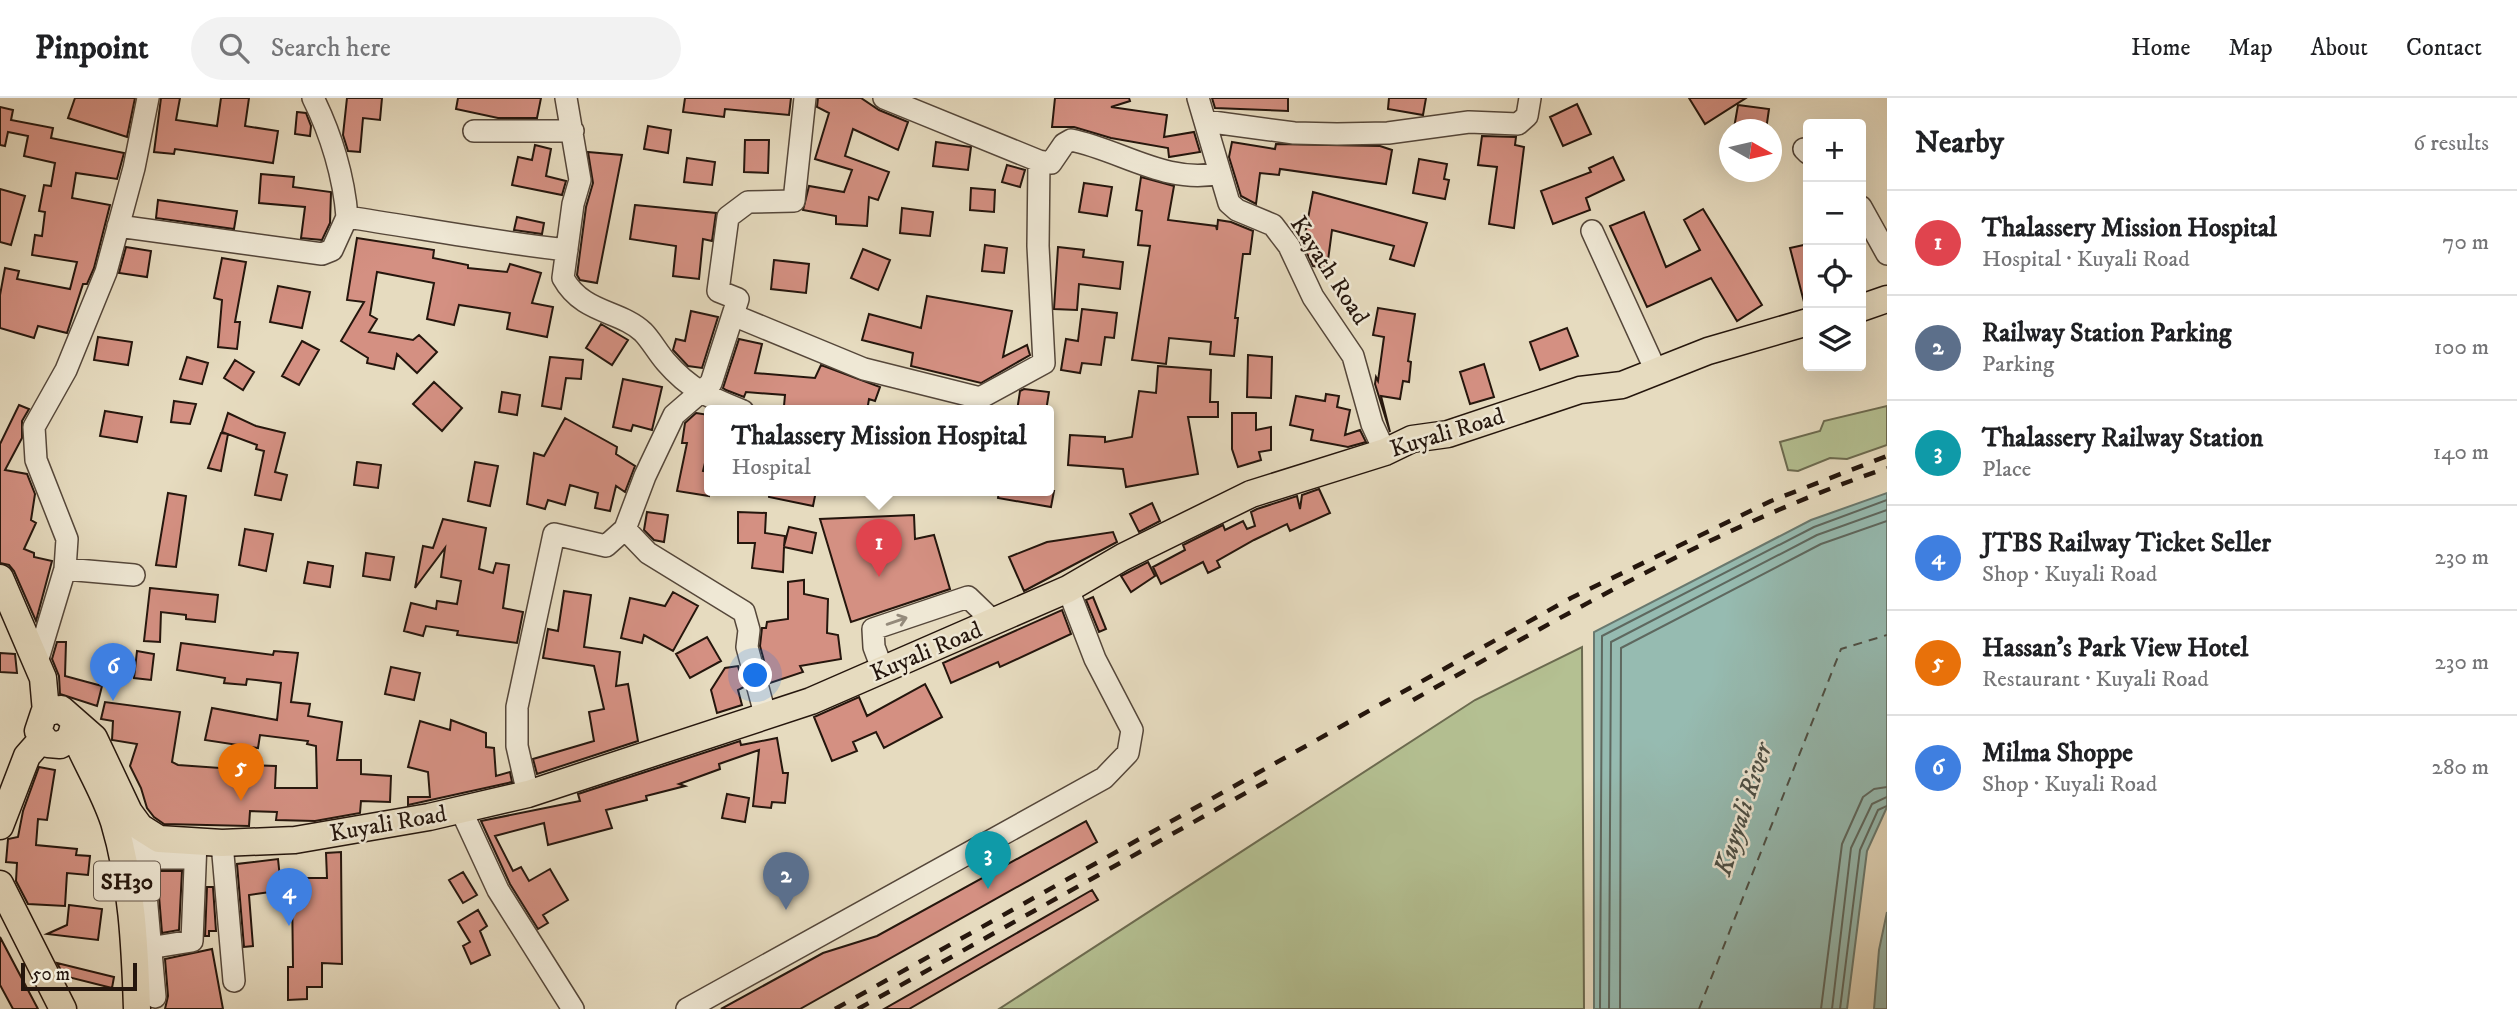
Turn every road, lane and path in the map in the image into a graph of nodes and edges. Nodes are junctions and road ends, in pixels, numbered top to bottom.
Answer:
1 (148, 98) edge
2 (313, 98) edge
3 (566, 98) edge
4 (805, 98) edge
5 (884, 98) edge
6 (1198, 98) edge
7 (1530, 98) edge
8 (1205, 121) junction
9 (474, 131) dead end
10 (573, 131) junction
11 (1039, 161) junction
12 (1220, 173) junction
13 (1866, 215) edge
14 (347, 217) junction
15 (118, 226) junction
16 (1592, 231) dead end
17 (567, 250) junction
18 (1887, 254) edge
19 (1887, 299) edge
20 (1866, 305) edge
21 (733, 315) junction
22 (1803, 323) edge
23 (1656, 371) junction
24 (698, 393) junction
25 (728, 405) edge
26 (1385, 452) junction
27 (625, 529) junction
28 (65, 569) junction
29 (134, 575) dead end
30 (0, 578) edge
31 (1068, 589) junction
32 (994, 622) junction
33 (37, 662) junction
34 (883, 671) junction
35 (765, 714) junction
36 (60, 737) junction
37 (528, 793) junction
38 (461, 810) junction
39 (0, 826) edge
40 (140, 827) junction
41 (204, 848) junction
42 (143, 858) junction
43 (0, 884) edge
44 (149, 948) junction
45 (234, 981) dead end
46 (146, 1003) edge
47 (63, 1009) edge
48 (573, 1009) edge
49 (687, 1009) edge

1 - 15 street
2 - 14 street
3 - 10 street
4 - 21 street
5 - 11 street
6 - 8 street, Kayath Road
7 - 8 street
8 - 12 street, Kayath Road
9 - 10 street
10 - 17 street
11 - 12 street
11 - 21 street
12 - 26 street, Kayath Road
13 - 18 street
14 - 15 street
14 - 17 street
15 - 28 street
16 - 23 street
17 - 24 street
19 - 20 main road
21 - 24 street
22 - 23 main road, Kuyali Road
23 - 26 main road, Kuyali Road
24 - 25 street
24 - 27 street
26 - 31 main road, Kuyali Road
27 - 35 street
27 - 37 street
28 - 29 street
28 - 33 street
30 - 33 main road, SH30
31 - 32 main road, Kuyali Road
31 - 49 street
32 - 34 main road, Kuyali Road
34 -> 32 street
33 - 36 main road, SH30
34 - 35 main road, Kuyali Road
35 - 37 main road, Kuyali Road
36 - 39 main road, SH30
36 - 40 main road
36 - 46 main road, SH30
37 - 38 main road, Kuyali Road
38 - 41 main road, Kuyali Road
38 - 48 street
40 - 41 main road, Kuyali Road
40 - 42 street
41 - 42 street
41 - 44 street
41 - 45 street
42 - 44 street
43 - 47 main road
44 - 46 street

